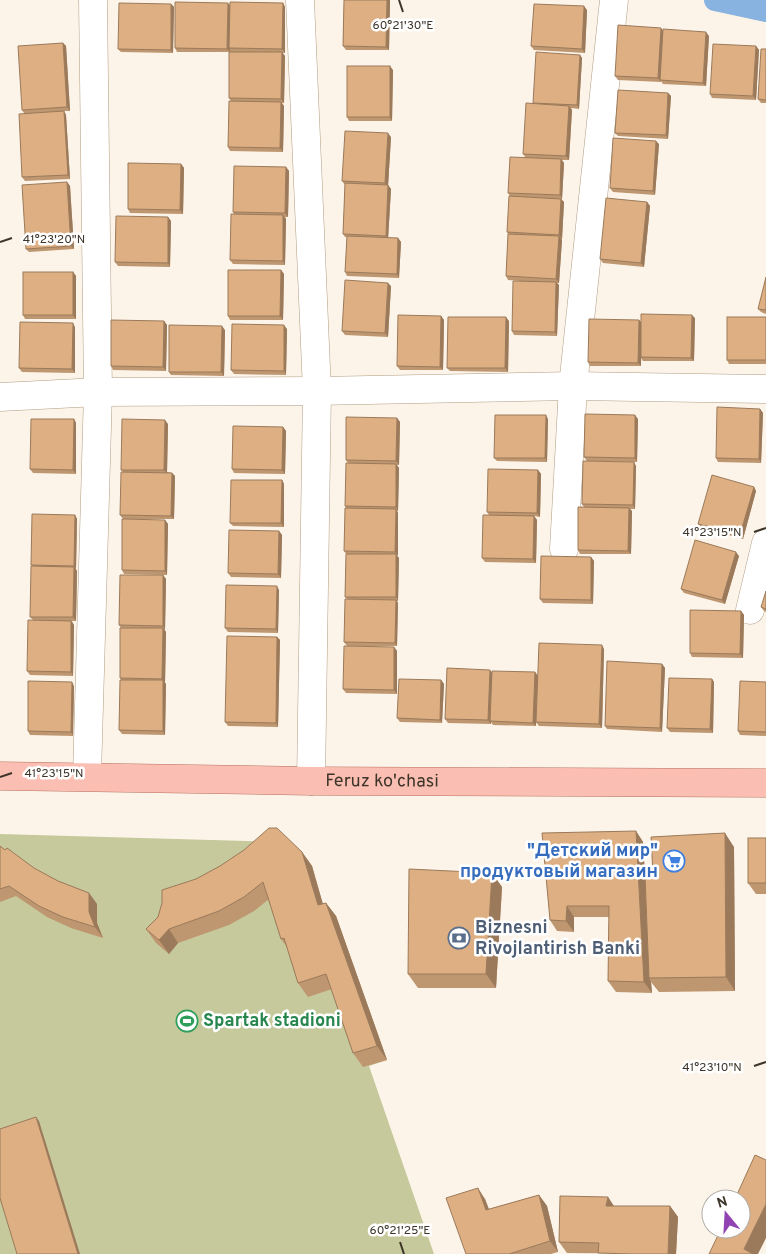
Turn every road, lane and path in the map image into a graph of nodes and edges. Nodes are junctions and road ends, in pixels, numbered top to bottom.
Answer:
1 (93, 0) edge
2 (300, 0) edge
3 (614, 0) edge
4 (574, 386) junction
5 (766, 389) edge
6 (316, 391) junction
7 (98, 392) junction
8 (0, 396) edge
9 (766, 543) edge
10 (564, 549) dead end
11 (750, 610) dead end
12 (0, 776) edge
13 (86, 776) junction
14 (311, 781) junction
15 (766, 783) edge

1 - 7 street
2 - 6 street
3 - 4 street
4 - 5 street
4 - 6 street
4 - 10 street
6 - 7 street
6 - 14 street
7 - 8 street
7 - 13 street
9 - 11 street
12 - 13 main road, Feruz ko'chasi
13 - 14 main road, Feruz ko'chasi
14 - 15 main road, Feruz ko'chasi

